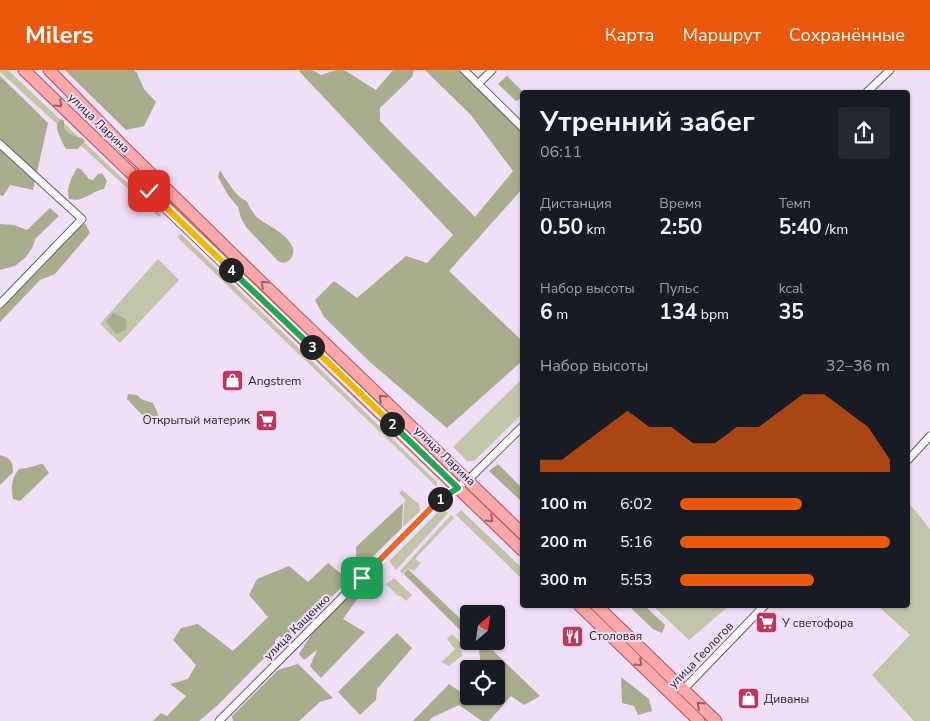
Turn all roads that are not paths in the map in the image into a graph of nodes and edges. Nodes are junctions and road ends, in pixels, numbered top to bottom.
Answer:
1 (24, 70) edge
2 (49, 70) edge
3 (464, 70) edge
4 (492, 70) edge
5 (890, 70) edge
6 (478, 84) junction
7 (869, 90) edge
8 (520, 125) edge
9 (0, 144) edge
10 (0, 304) edge
11 (520, 430) edge
12 (930, 436) edge
13 (910, 458) edge
14 (468, 480) junction
15 (458, 488) junction
16 (520, 531) edge
17 (520, 548) edge
18 (582, 608) edge
19 (599, 608) edge
20 (762, 608) edge
21 (679, 694) junction
22 (219, 721) edge
23 (699, 721) edge
24 (716, 721) edge

1 -> 15 main road, улица Ларина
14 -> 2 main road, улица Ларина
3 - 6 street
4 - 6 street
5 - 7 street
6 - 8 street
9 - 10 street
11 - 14 street, улица Кащенко
12 - 13 street
14 - 15 street, улица Кащенко
14 - 16 main road, улица Ларина
15 -> 17 main road, улица Ларина
15 - 22 street, улица Кащенко
18 -> 21 main road
19 - 21 main road
20 - 21 street, улица Геологов
21 - 23 main road
24 -> 21 main road

